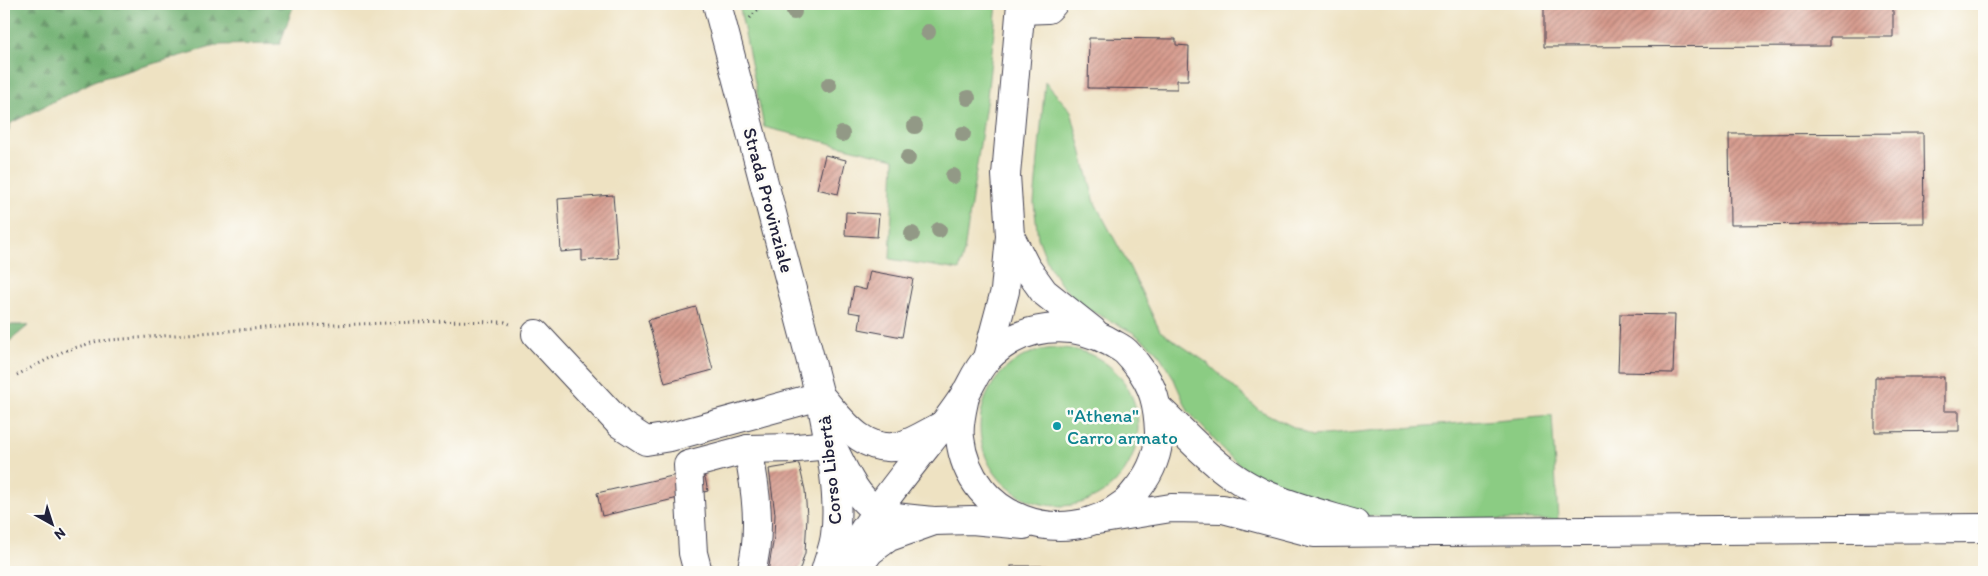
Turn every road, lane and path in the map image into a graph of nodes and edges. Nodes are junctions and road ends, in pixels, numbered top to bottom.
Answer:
1 (717, 4) edge
2 (1053, 4) edge
3 (1021, 7) edge
4 (1010, 236) junction
5 (536, 334) joint
6 (1096, 334) junction
7 (987, 358) junction
8 (17, 375) dead end
9 (966, 392) junction
10 (820, 396) junction
11 (1158, 409) junction
12 (943, 425) junction
13 (830, 444) junction
14 (748, 449) junction
15 (876, 510) junction
16 (934, 520) junction
17 (1097, 520) junction
18 (1048, 526) junction
19 (1984, 528) edge
20 (1380, 531) junction
21 (698, 572) edge
22 (751, 572) edge
23 (825, 572) edge
24 (839, 572) edge
25 (854, 572) edge

1 - 10 main road, Strada Provinziale
2 - 3 main road
3 - 4 main road
4 - 6 main road
4 - 7 main road
5 - 8 path
5 - 10 main road
6 - 7 main road
6 - 11 main road
7 - 9 main road
9 - 12 main road
9 - 18 main road
10 - 12 main road
10 - 13 main road, Corso Libertà
11 - 17 main road
11 - 20 main road
12 - 15 main road
13 - 14 main road
13 - 15 main road
13 - 23 main road, Corso Libertà
14 - 21 main road
14 - 22 main road
15 - 16 main road
15 - 24 main road
16 - 18 main road
16 - 25 main road
17 - 18 main road
17 - 20 main road
19 - 20 main road

